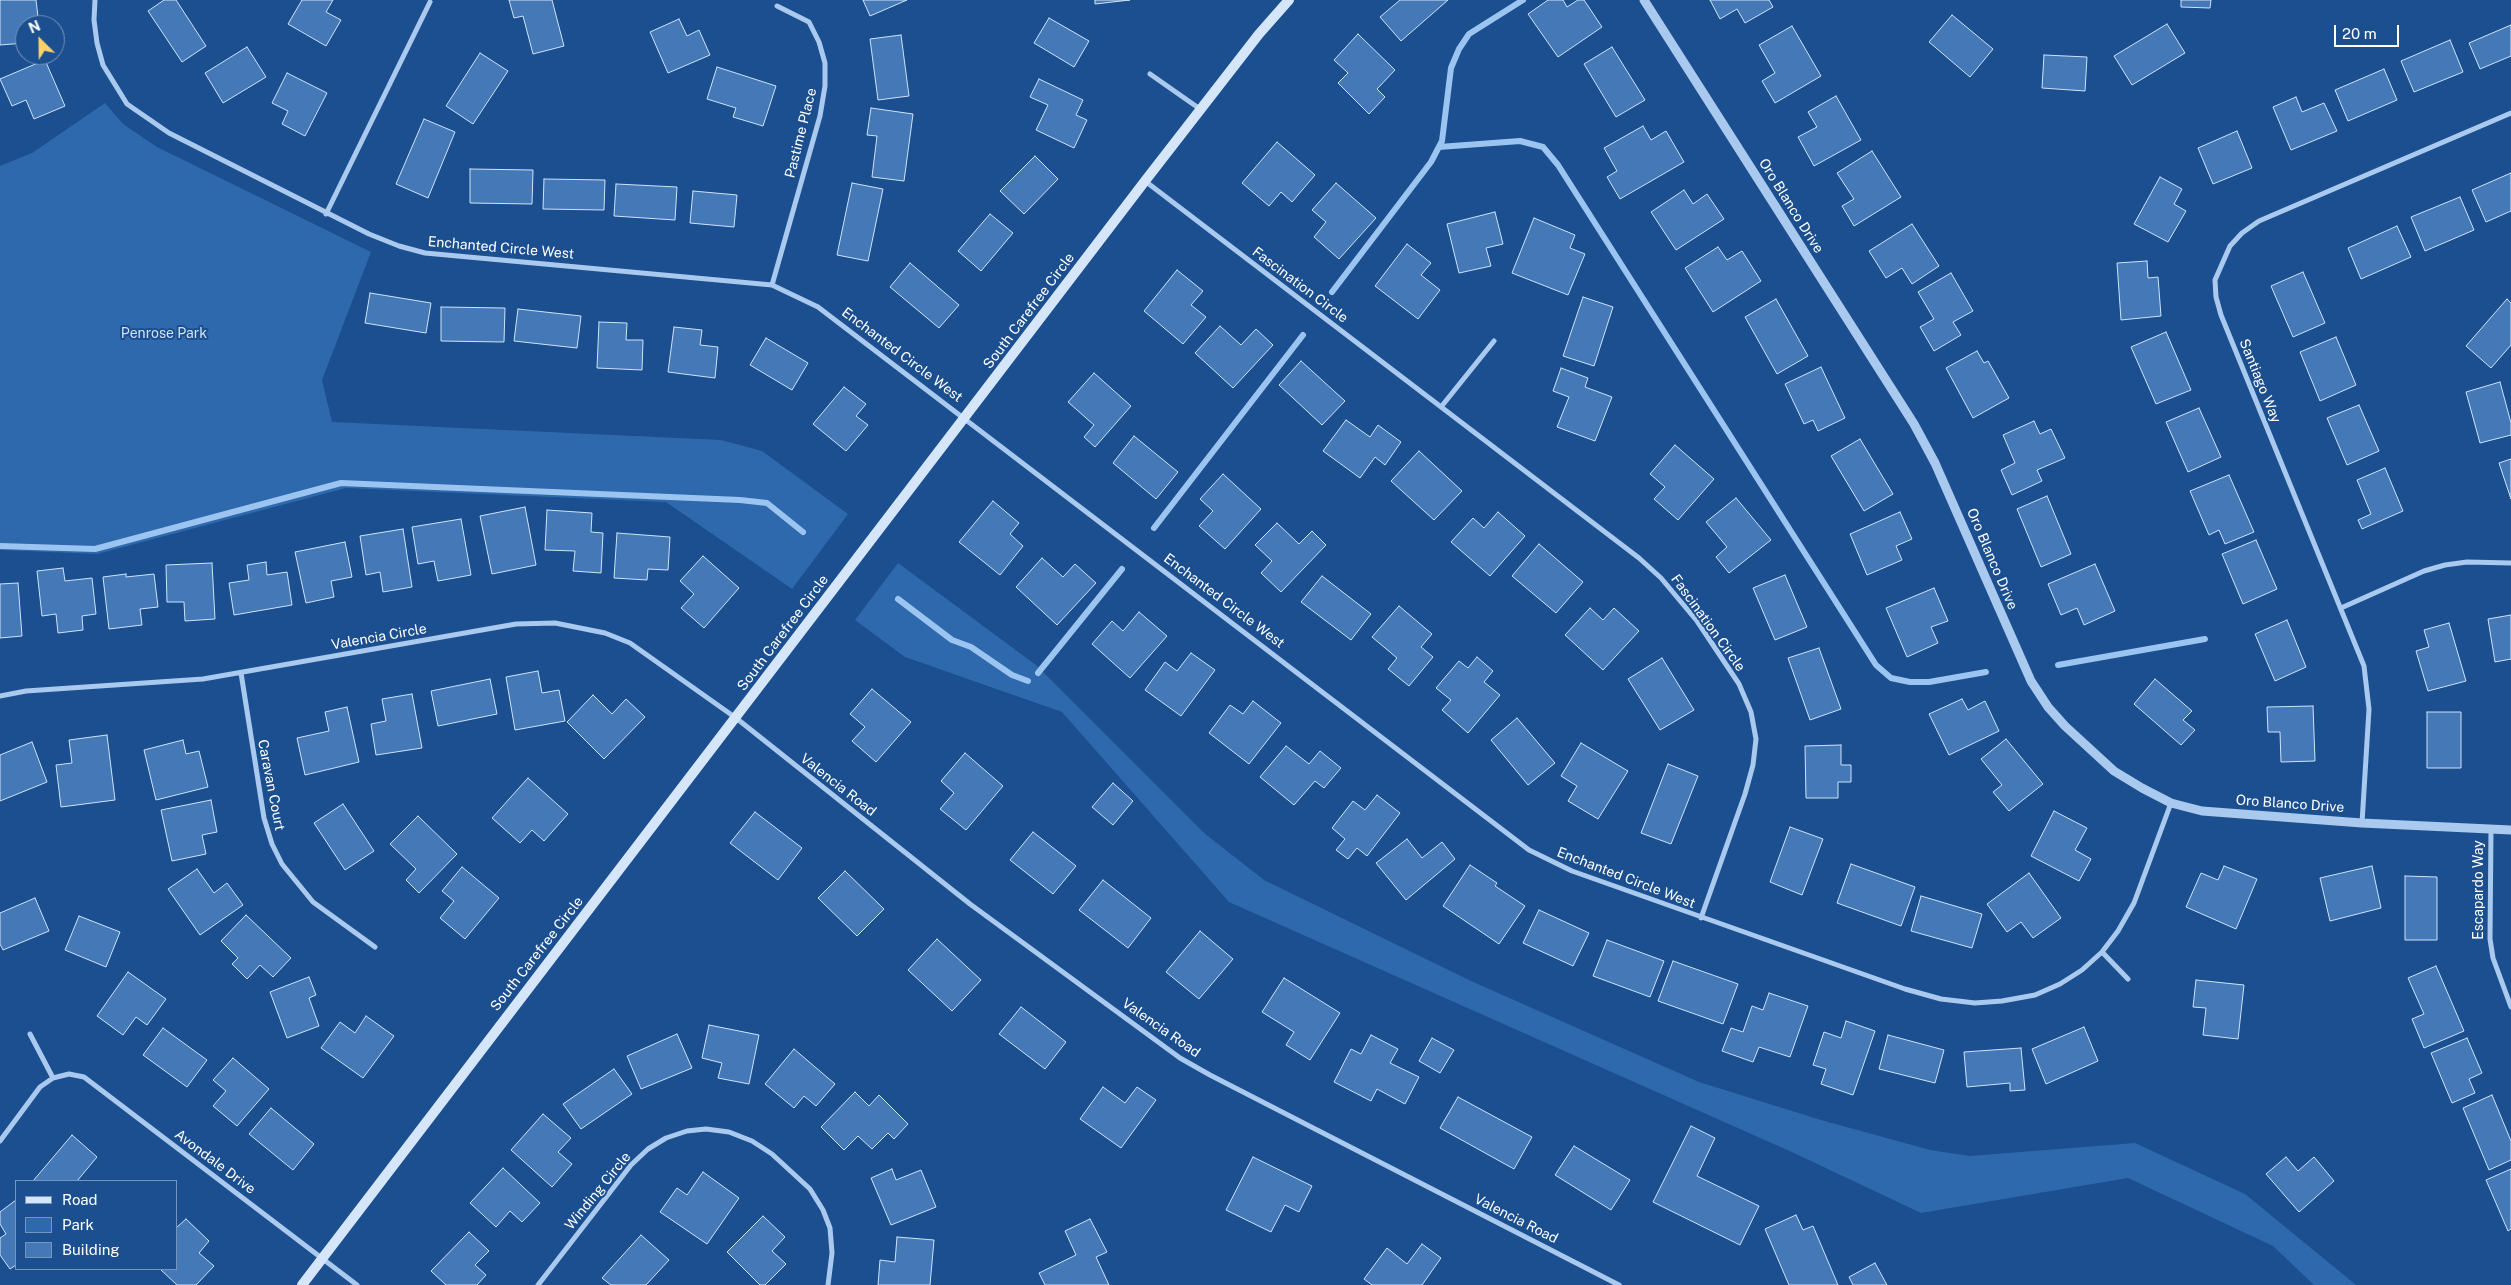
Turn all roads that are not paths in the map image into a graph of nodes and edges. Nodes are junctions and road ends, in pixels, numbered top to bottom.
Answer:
1 (95, 0) edge
2 (1289, 0) edge
3 (1644, 0) edge
4 (430, 2) dead end
5 (777, 6) dead end
6 (1150, 74) dead end
7 (1200, 109) junction
8 (2511, 113) edge
9 (1145, 181) junction
10 (326, 214) junction
11 (772, 285) junction
12 (1494, 341) dead end
13 (1441, 407) junction
14 (966, 418) junction
15 (2511, 563) edge
16 (2341, 608) junction
17 (241, 673) junction
18 (0, 696) edge
19 (736, 718) junction
20 (2171, 802) junction
21 (2362, 823) junction
22 (2491, 829) junction
23 (2511, 830) edge
24 (1701, 918) junction
25 (375, 947) dead end
26 (2102, 952) junction
27 (2128, 979) dead end
28 (2511, 1007) edge
29 (30, 1034) dead end
30 (53, 1078) junction
31 (0, 1141) edge
32 (324, 1259) junction
33 (302, 1285) edge
34 (357, 1285) edge
35 (538, 1285) edge
36 (828, 1285) edge
37 (1619, 1285) edge

1 - 10 street, Enchanted Circle West
2 - 7 main road, South Carefree Circle
3 - 20 street, Oro Blanco Drive
4 - 10 street
5 - 11 street, Pastime Place
6 - 7 street
7 - 9 main road, South Carefree Circle
8 - 16 street, Santiago Way
9 - 13 street, Fascination Circle
9 - 14 main road, South Carefree Circle
10 - 11 street, Enchanted Circle West
11 - 14 street, Enchanted Circle West
12 - 13 street
13 - 24 street, Fascination Circle
14 - 19 main road, South Carefree Circle
14 - 24 street, Enchanted Circle West
15 - 16 street
16 - 21 street, Santiago Way
17 - 18 street, Valencia Circle
17 - 19 street, Valencia Circle
17 - 25 street, Caravan Court
19 - 32 main road, South Carefree Circle
19 - 37 street, Valencia Road
20 - 21 street, Oro Blanco Drive
20 - 26 street, Enchanted Circle West
21 - 22 street, Oro Blanco Drive
22 - 23 street, Oro Blanco Drive
22 - 28 street, Escapardo Way
24 - 26 street, Enchanted Circle West
26 - 27 street
29 - 30 street
30 - 31 street
30 - 32 street, Avondale Drive
32 - 33 main road, South Carefree Circle
32 - 34 street, Avondale Drive
35 - 36 street, Winding Circle

